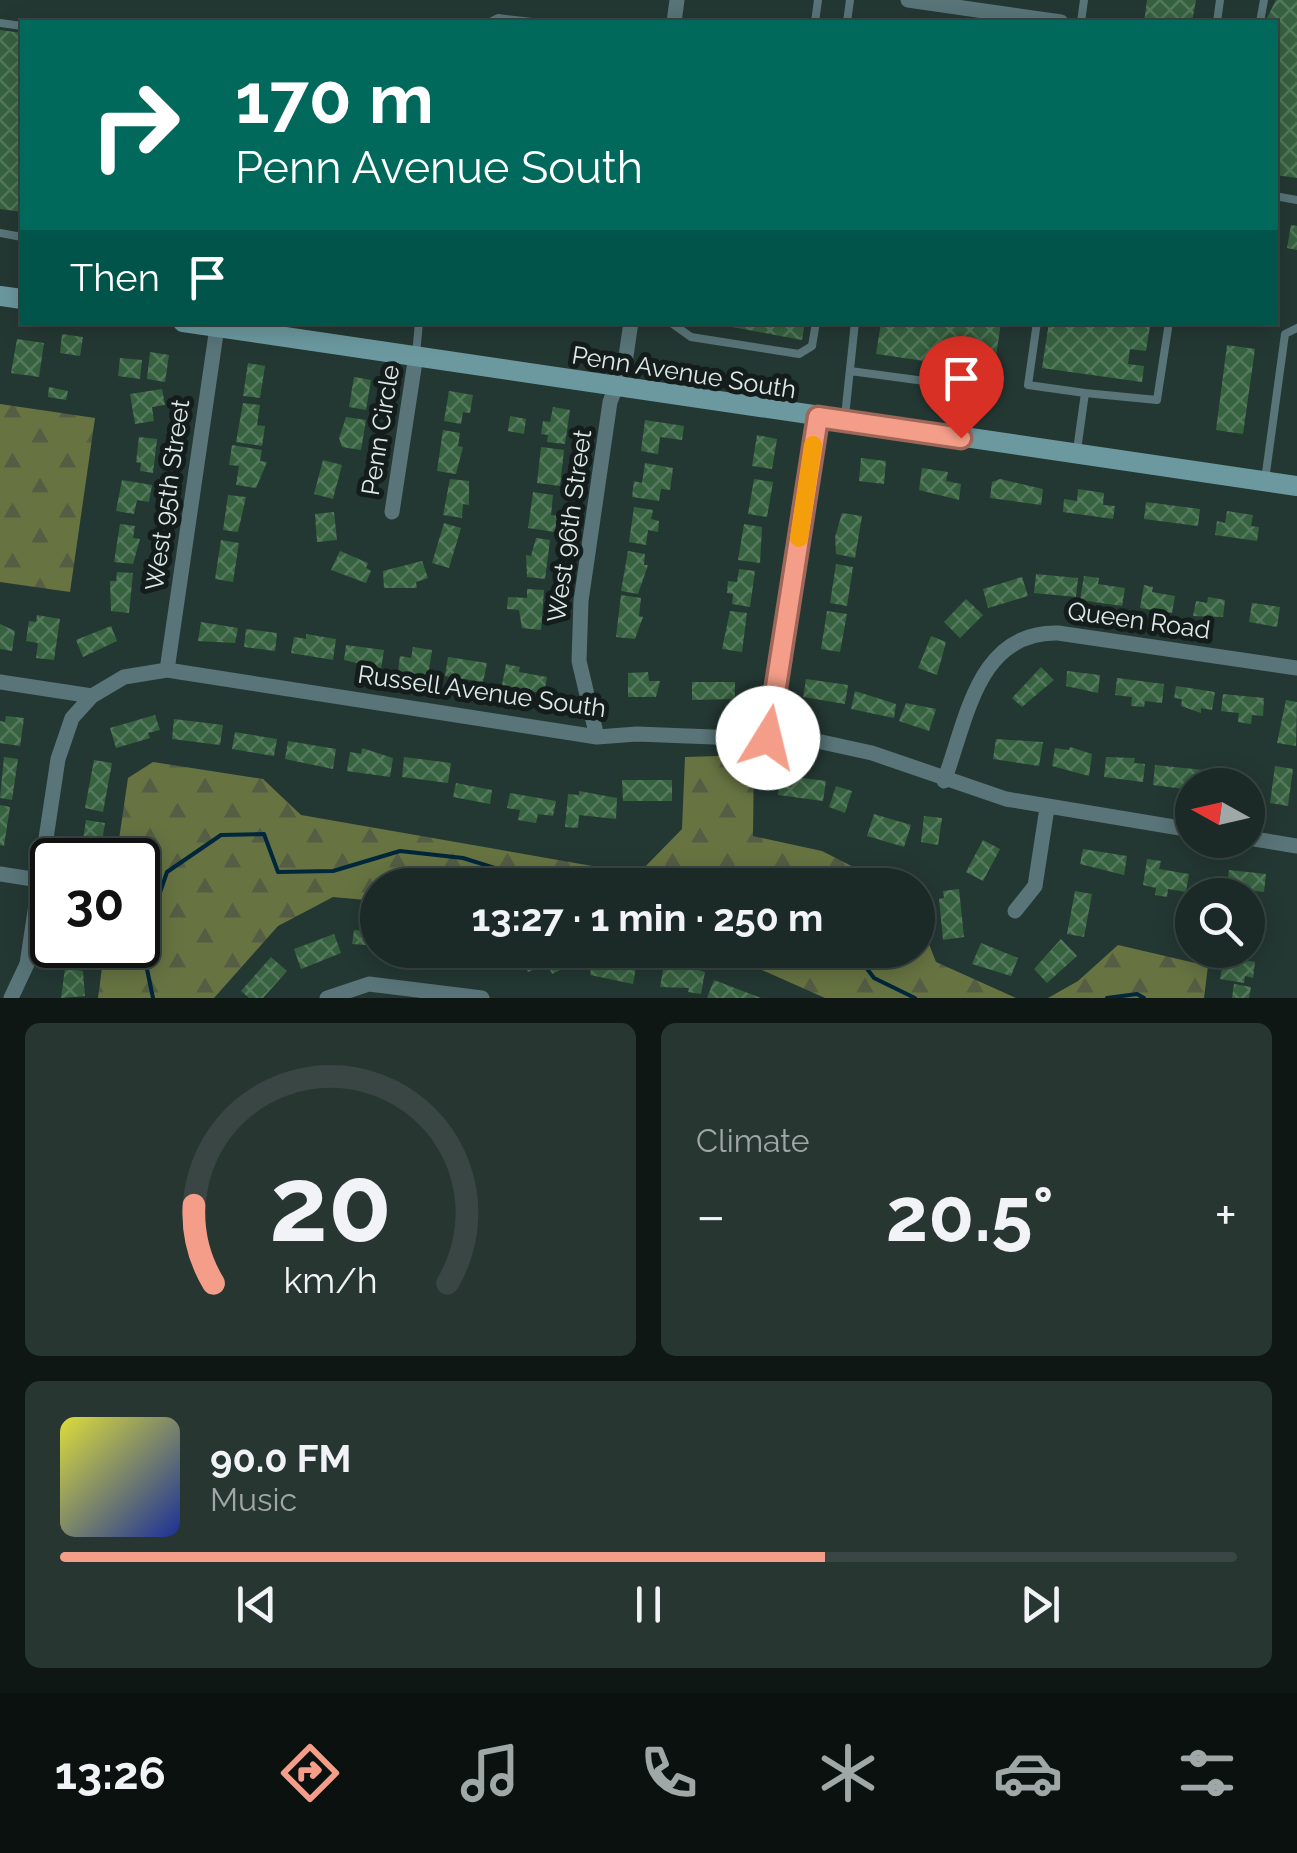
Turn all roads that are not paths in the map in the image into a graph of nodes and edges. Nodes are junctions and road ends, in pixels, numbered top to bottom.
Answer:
1 (908, 0) edge
2 (1041, 20) edge
3 (217, 325) edge
4 (419, 325) edge
5 (630, 325) edge
6 (674, 325) edge
7 (815, 325) edge
8 (855, 325) edge
9 (1037, 325) edge
10 (1169, 325) edge
11 (1297, 328) edge
12 (416, 356) junction
13 (850, 371) junction
14 (617, 387) junction
15 (977, 388) dead end
16 (1085, 392) junction
17 (818, 417) junction
18 (845, 421) junction
19 (1076, 454) junction
20 (1264, 482) junction
21 (1297, 486) edge
22 (392, 512) dead end
23 (1297, 668) edge
24 (167, 670) junction
25 (0, 682) edge
26 (92, 696) junction
27 (597, 737) junction
28 (768, 738) junction
29 (944, 781) junction
30 (1047, 808) junction
31 (1175, 827) edge
32 (46, 838) edge
33 (1265, 841) edge
34 (1297, 846) edge
35 (0, 874) edge
36 (30, 879) edge
37 (1015, 911) dead end
38 (30, 938) edge
39 (11, 998) edge
40 (326, 998) edge
41 (482, 998) edge

1 - 2 street
3 - 12 main road, Penn Avenue South
3 - 24 street, West 95th Street
4 - 12 lane
5 - 14 street, West 96th Street
6 - 7 lane
8 - 13 lane
9 - 16 lane
10 - 16 lane
11 - 20 lane
12 - 14 main road, Penn Avenue South
12 - 22 street, Penn Circle
13 - 15 lane
13 - 18 lane
14 - 17 main road, Penn Avenue South
14 - 27 street, West 96th Street
16 - 19 lane
17 - 18 main road, Penn Avenue South
17 - 28 street
18 - 19 main road, Penn Avenue South
19 - 20 main road, Penn Avenue South
20 - 21 main road, Penn Avenue South
23 - 29 street, Queen Road
24 - 26 street, Russell Avenue South
24 - 27 street, Russell Avenue South
25 - 26 street
26 - 32 street
27 - 28 street, Russell Avenue South
28 - 29 street, Russell Avenue South
29 - 30 street, Russell Avenue South
30 - 31 street, Russell Avenue South
30 - 37 street
33 - 34 street
35 - 36 street
38 - 39 street
40 - 41 street

